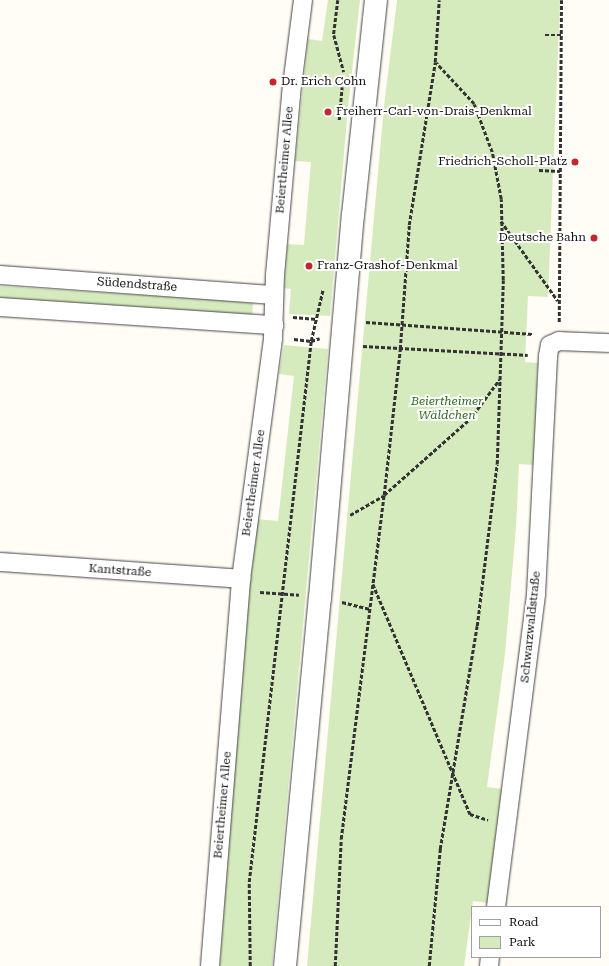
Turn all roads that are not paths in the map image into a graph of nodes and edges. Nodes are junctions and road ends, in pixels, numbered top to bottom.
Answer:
1 (303, 0) edge
2 (376, 0) edge
3 (0, 275) edge
4 (274, 295) junction
5 (0, 308) edge
6 (273, 331) junction
7 (609, 343) edge
8 (0, 562) edge
9 (241, 579) junction
10 (496, 906) edge
11 (210, 966) edge
12 (285, 966) edge

1 - 4 street, Beiertheimer Allee
2 - 12 street
3 - 4 street, Südendstraße
4 - 6 street, Beiertheimer Allee
5 - 6 street
6 - 9 street, Beiertheimer Allee
7 - 10 street, Schwarzwaldstraße
8 - 9 street, Kantstraße
9 - 11 street, Beiertheimer Allee

